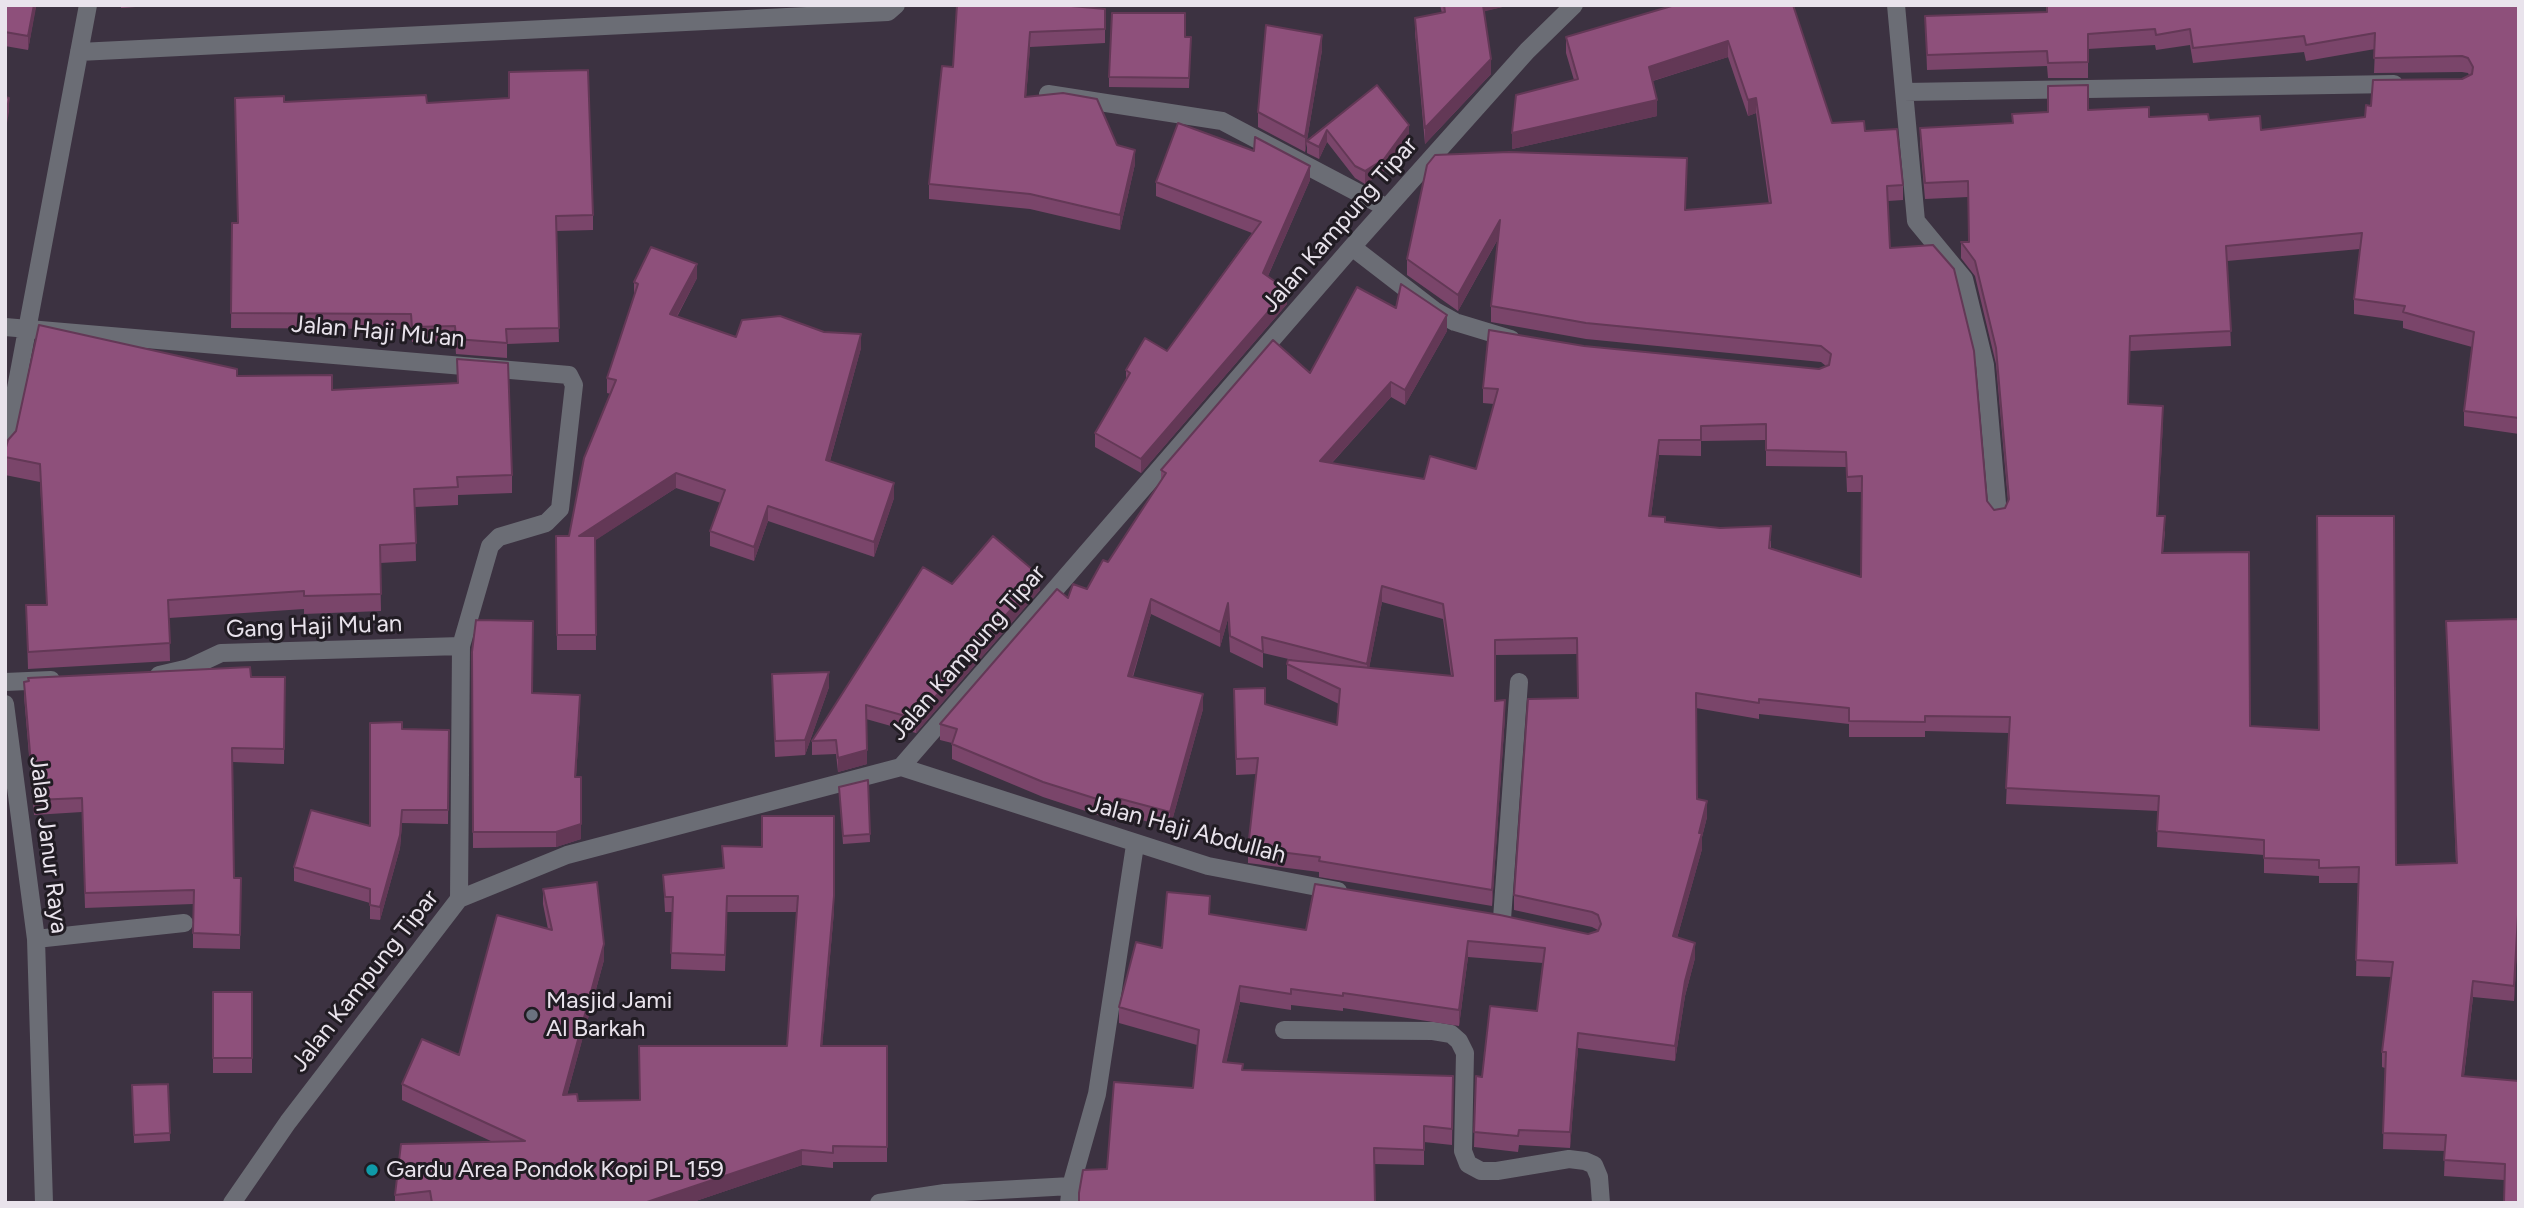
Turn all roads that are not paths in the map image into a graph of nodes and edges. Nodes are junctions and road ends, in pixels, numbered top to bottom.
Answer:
1 (88, 5) edge
2 (896, 5) edge
3 (1574, 5) edge
4 (1896, 5) edge
5 (79, 52) junction
6 (2406, 84) edge
7 (1904, 92) junction
8 (1048, 94) edge
9 (1387, 208) junction
10 (1352, 247) junction
11 (5, 327) edge
12 (27, 327) junction
13 (1528, 342) edge
14 (5, 447) edge
15 (1998, 515) edge
16 (461, 646) junction
17 (139, 676) edge
18 (72, 679) edge
19 (5, 682) edge
20 (1519, 682) dead end
21 (5, 705) edge
22 (901, 767) junction
23 (1135, 845) junction
24 (1351, 894) edge
25 (458, 899) junction
26 (1502, 919) edge
27 (184, 923) dead end
28 (36, 939) junction
29 (1284, 1030) dead end
30 (1070, 1194) edge
31 (44, 1203) edge
32 (232, 1203) edge
33 (879, 1203) edge
34 (1601, 1203) edge

1 - 5 street
2 - 5 street
3 - 9 street, Jalan Kampung Tipar
4 - 7 street
5 - 12 street
6 - 7 street
7 - 15 street
8 - 9 street
9 - 10 street, Jalan Kampung Tipar
10 - 13 street
10 - 22 street, Jalan Kampung Tipar
11 - 12 street
12 - 14 street
12 - 16 street, Jalan Haji Mu'an
16 - 17 street, Gang Haji Mu'an
16 - 25 street
18 - 19 street
20 - 26 street
21 - 28 street, Jalan Janur Raya
22 - 23 street, Jalan Haji Abdullah
22 - 25 street, Jalan Kampung Tipar
23 - 24 street, Jalan Haji Abdullah
23 - 30 street
25 - 32 street, Jalan Kampung Tipar
27 - 28 street
28 - 31 street, Jalan Janur Raya
29 - 34 street
30 - 33 street

